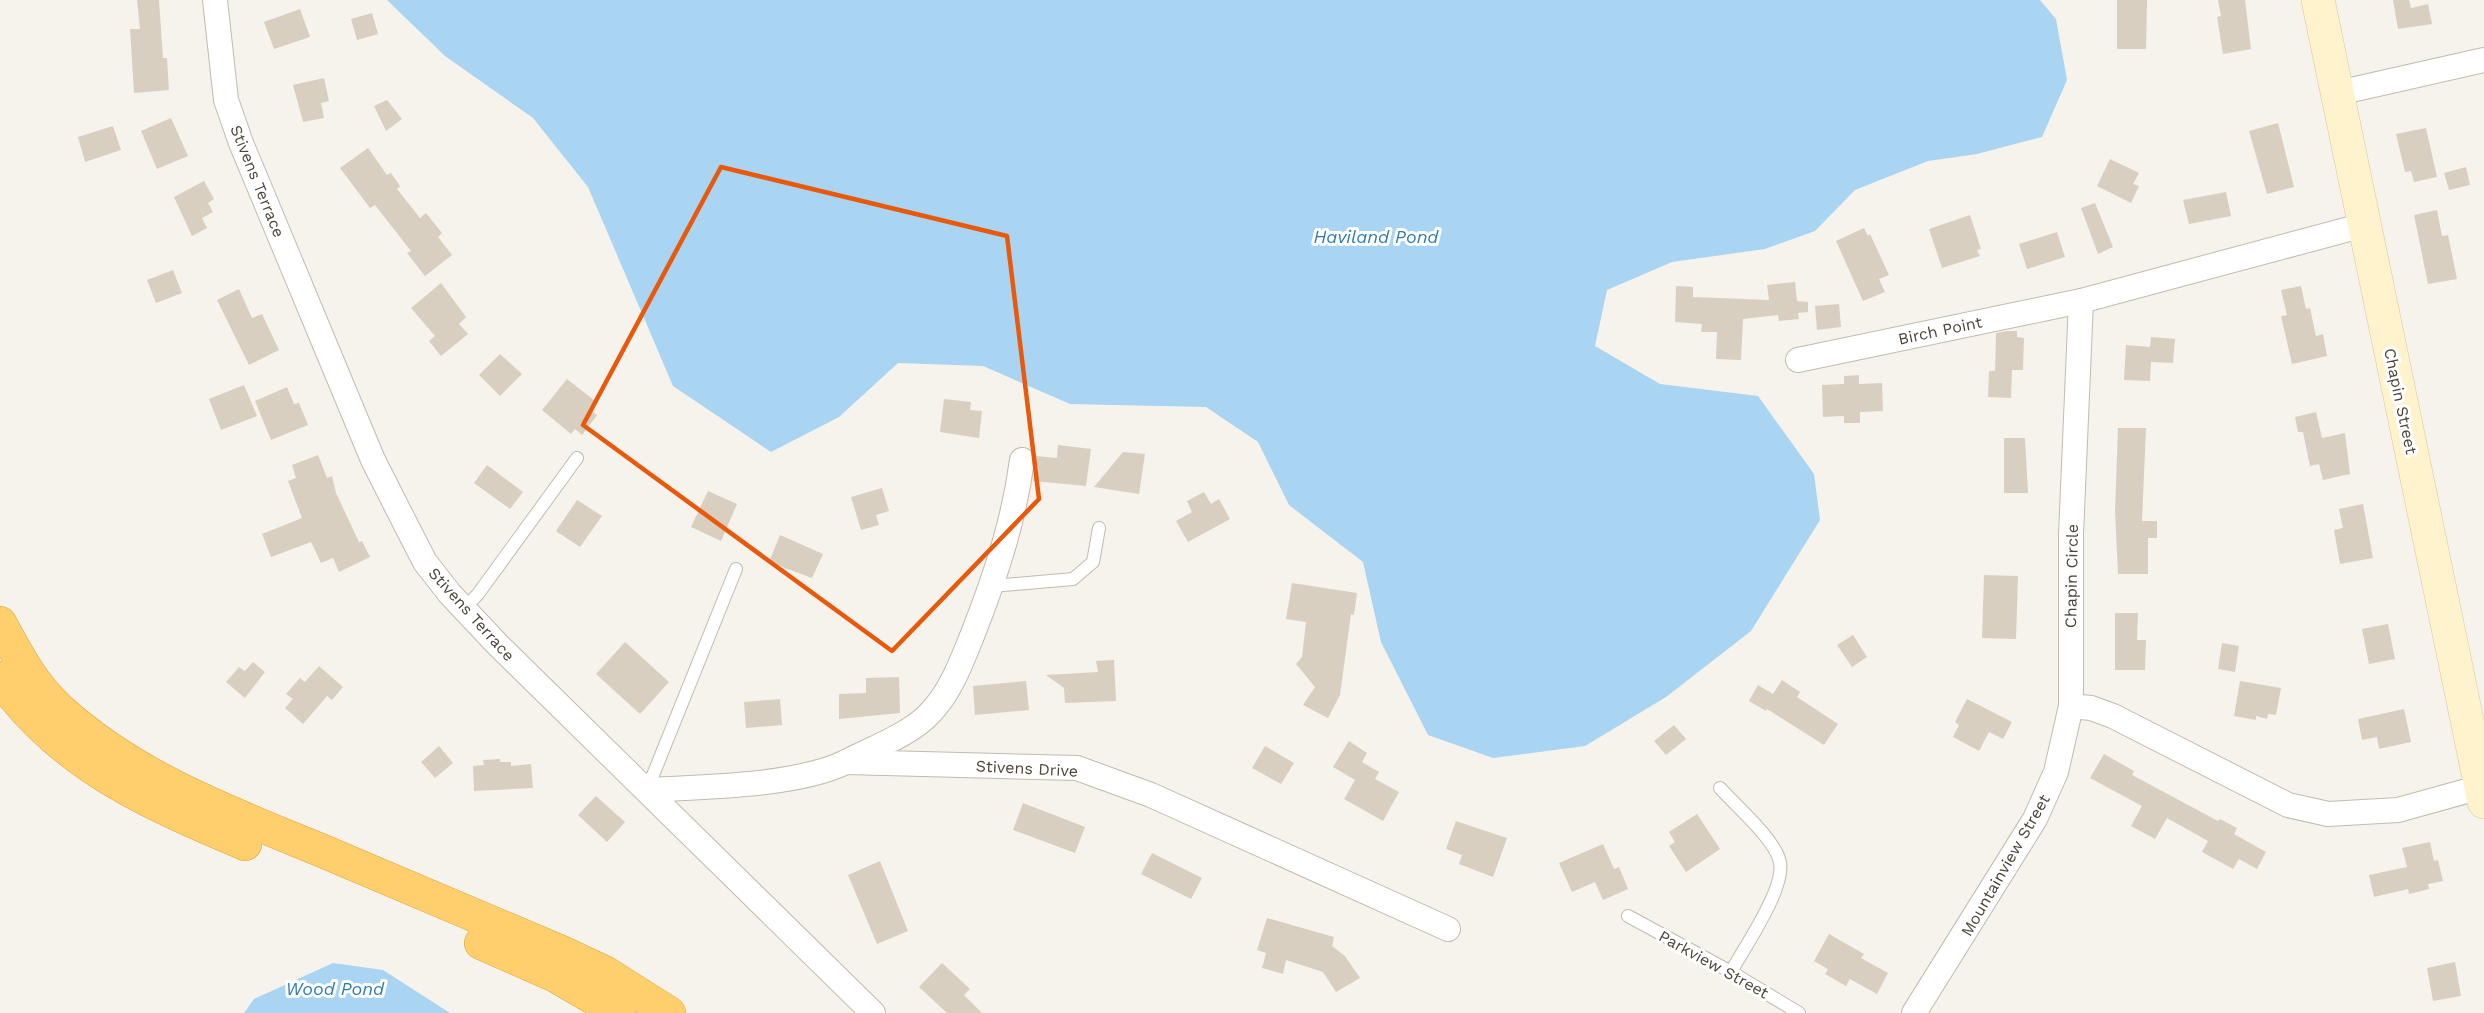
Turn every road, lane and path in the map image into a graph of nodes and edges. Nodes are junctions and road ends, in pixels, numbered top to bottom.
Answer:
1 (215, 0) edge
2 (2318, 0) edge
3 (2484, 60) edge
4 (2338, 93) junction
5 (2364, 225) junction
6 (2081, 301) junction
7 (1798, 360) dead end
8 (577, 458) dead end
9 (1022, 460) dead end
10 (1099, 528) dead end
11 (736, 569) dead end
12 (992, 586) junction
13 (464, 609) junction
14 (0, 623) edge
15 (0, 678) edge
16 (2071, 706) junction
17 (846, 762) junction
18 (1719, 788) dead end
19 (647, 790) junction
20 (2482, 795) edge
21 (1628, 916) dead end
22 (1448, 929) dead end
23 (561, 952) junction
24 (1731, 972) junction
25 (618, 1013) edge
26 (656, 1013) edge
27 (669, 1013) edge
28 (873, 1013) edge
29 (1799, 1013) edge
30 (1914, 1013) edge

1 - 13 street, Stivens Terrace
2 - 4 main road, Chapin Street
3 - 4 street
4 - 5 main road, Chapin Street
5 - 6 street
5 - 20 main road, Chapin Street
6 - 7 street, Birch Point
6 - 16 street, Chapin Circle
8 - 13 lane
9 - 12 street
10 - 12 lane
11 - 19 lane
12 - 17 street
13 - 19 street, Stivens Terrace
14 - 23 highway
15 - 25 highway
16 - 20 street
16 - 30 street, Mountainview Street
17 - 19 street, Stivens Drive
17 - 22 street, Stivens Drive
18 - 24 lane
19 - 28 street, Stivens Terrace
21 - 24 lane, Parkview Street
23 - 26 highway
23 - 27 highway
24 - 29 lane, Parkview Street

